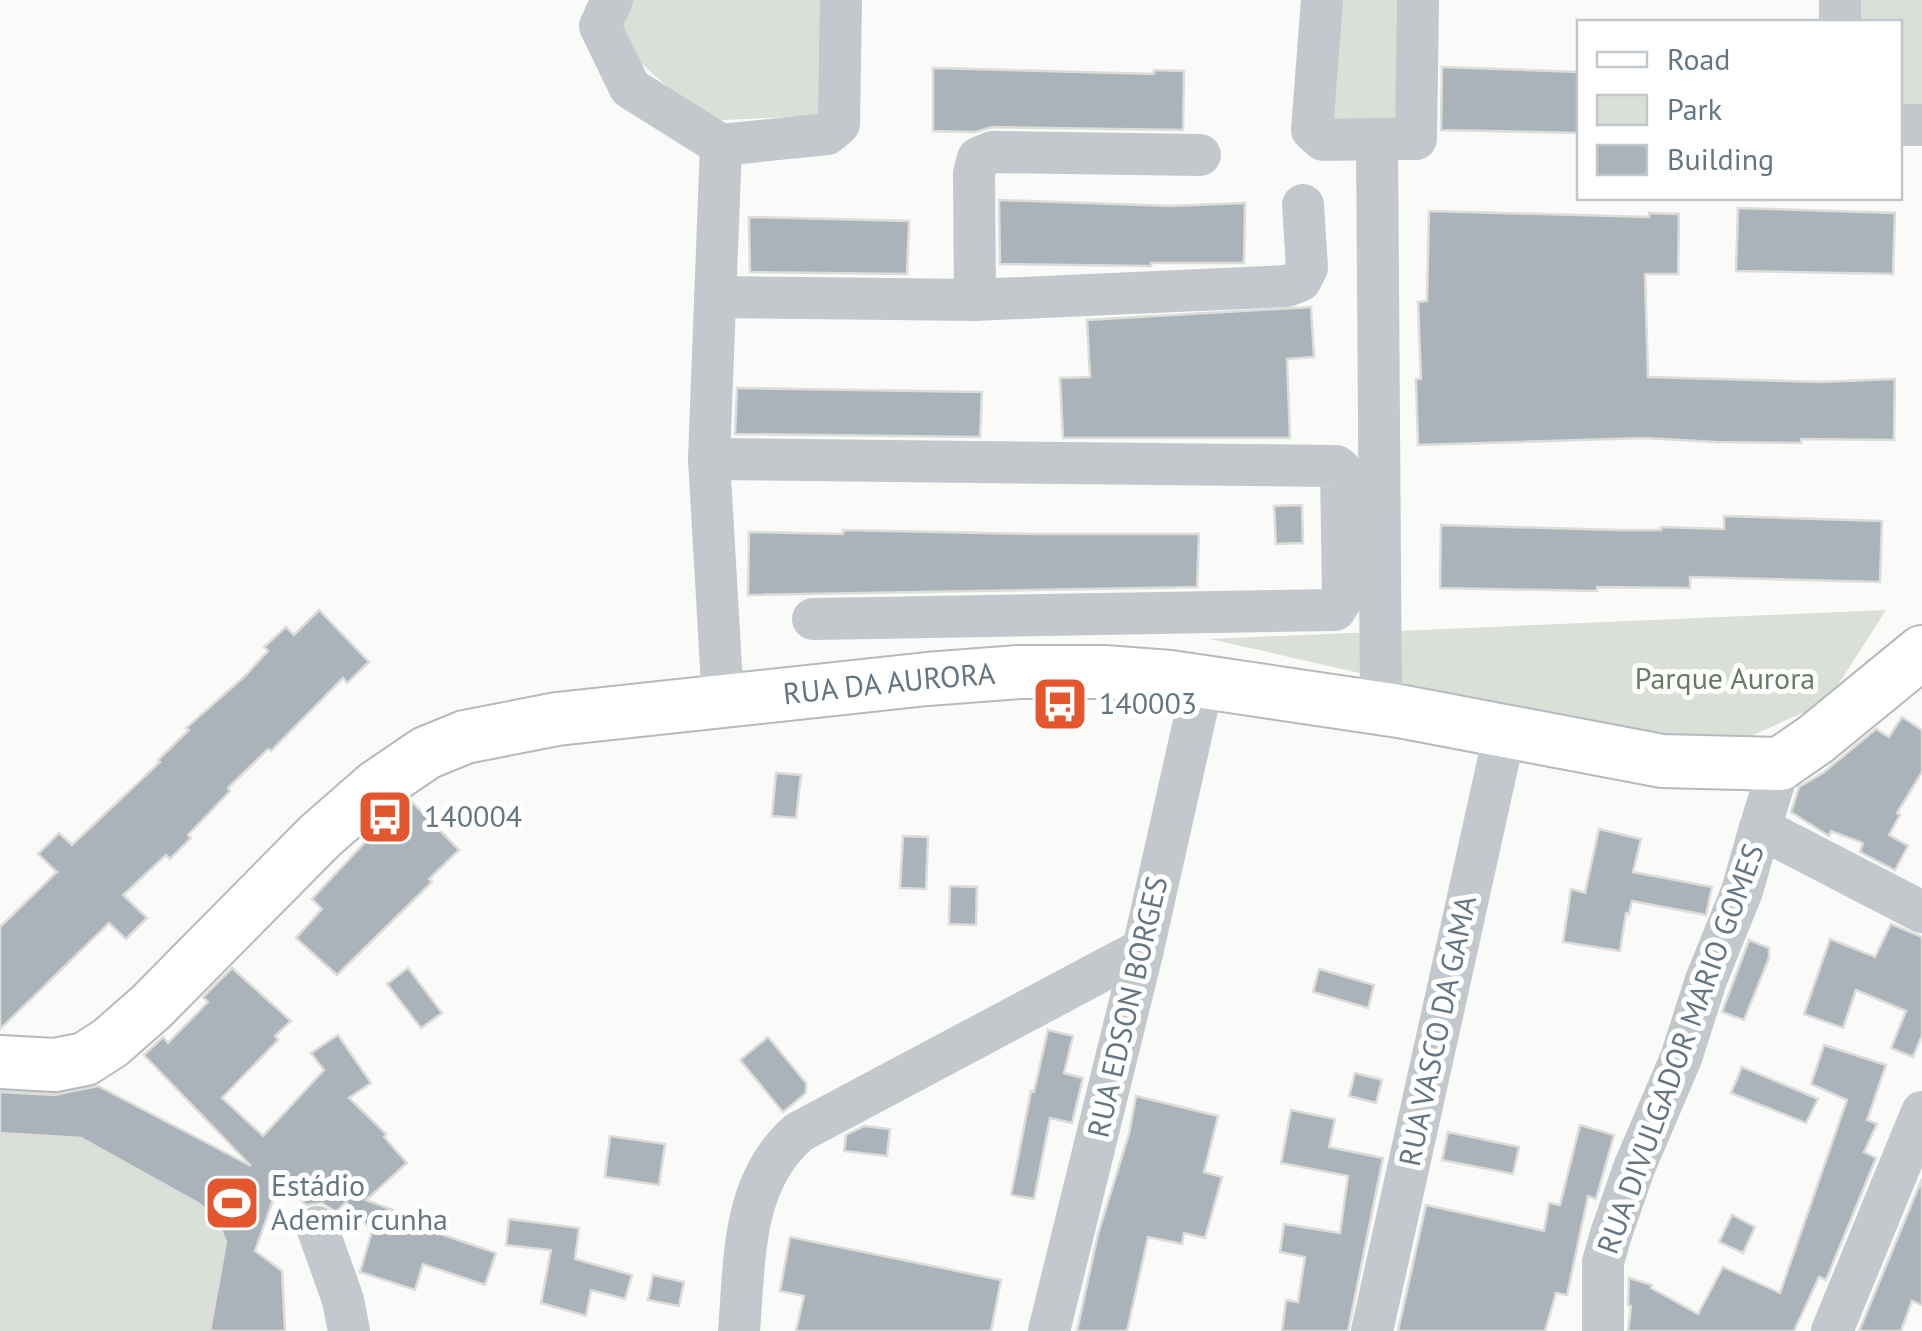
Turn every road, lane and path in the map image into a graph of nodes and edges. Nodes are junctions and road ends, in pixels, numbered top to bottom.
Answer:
1 (612, 0) edge
2 (840, 0) edge
3 (1322, 0) edge
4 (1418, 0) edge
5 (1377, 139) junction
6 (721, 146) junction
7 (1200, 155) dead end
8 (1303, 204) dead end
9 (715, 297) junction
10 (974, 300) junction
11 (709, 459) junction
12 (813, 618) dead end
13 (1922, 652) edge
14 (1203, 682) junction
15 (724, 702) junction
16 (1382, 708) junction
17 (1504, 731) junction
18 (1780, 764) junction
19 (1760, 828) junction
20 (1922, 912) edge
21 (1142, 949) junction
22 (0, 1062) edge
23 (1922, 1112) edge
24 (317, 1227) dead end
25 (349, 1331) edge
26 (738, 1331) edge
27 (1049, 1331) edge
28 (1372, 1331) edge
29 (1602, 1331) edge
30 (1832, 1331) edge

1 - 6 street
2 - 6 street
3 - 5 street
4 - 5 street
5 - 16 street
6 - 9 street
7 - 10 street
8 - 10 street
9 - 10 street
9 - 11 street
11 - 12 street
11 - 15 street
13 - 18 main road
14 - 15 main road, RUA DA AURORA
14 - 16 main road, RUA DA AURORA
14 - 21 street, RUA EDSON BORGES
15 - 22 main road, RUA DA AURORA
16 - 17 main road, RUA DA AURORA
17 - 18 main road, RUA DA AURORA
17 - 28 street, RUA VASCO DA GAMA
18 - 19 street, RUA DIVULGADOR MARIO GOMES
19 - 20 street
19 - 29 street, RUA DIVULGADOR MARIO GOMES
21 - 26 street
21 - 27 street, RUA EDSON BORGES
23 - 30 street
24 - 25 street

